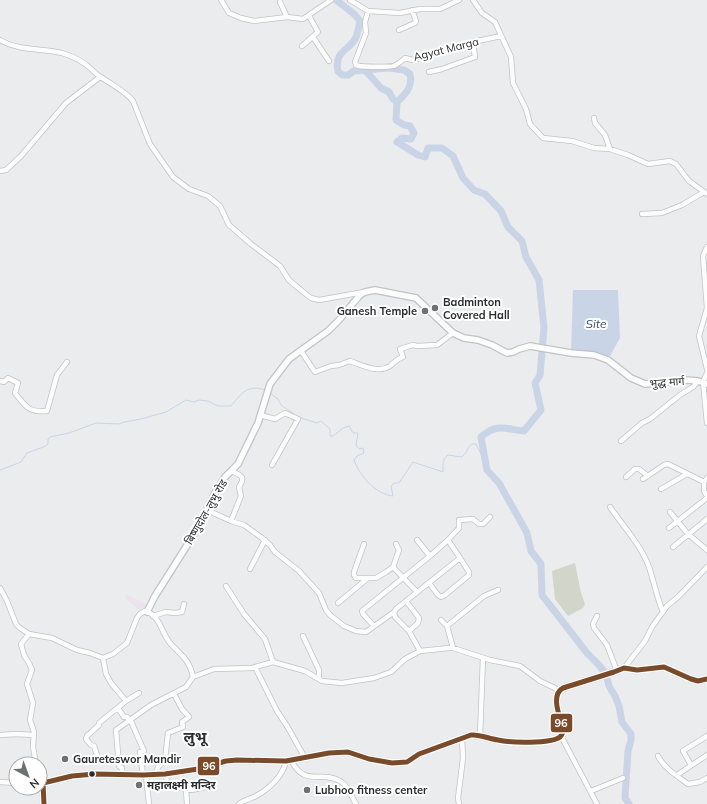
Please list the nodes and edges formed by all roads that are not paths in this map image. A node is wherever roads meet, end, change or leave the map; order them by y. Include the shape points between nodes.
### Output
1 (222, 0) edge
2 (350, 0) edge
3 (459, 0) edge
4 (473, 0) edge
5 (329, 1) edge
6 (280, 2) dead end
7 (412, 10) junction
8 (368, 11) junction
9 (310, 16) junction
10 (287, 17) junction
11 (399, 30) dead end
12 (501, 36) junction
13 (313, 37) junction
14 (0, 40) edge
15 (473, 42) junction
16 (302, 46) dead end
17 (329, 61) dead end
18 (429, 72) dead end
19 (100, 77) junction
20 (594, 118) dead end
21 (610, 149) junction
22 (0, 171) edge
23 (705, 193) edge
24 (642, 214) dead end
25 (707, 247) edge
26 (365, 292) junction
27 (453, 333) junction
28 (301, 351) junction
29 (67, 362) dead end
30 (707, 369) edge
31 (707, 373) edge
32 (0, 381) edge
33 (702, 383) edge
34 (260, 415) junction
35 (707, 423) edge
36 (621, 441) dead end
37 (272, 465) dead end
38 (232, 471) junction
39 (688, 474) junction
40 (648, 476) junction
41 (626, 477) dead end
42 (643, 479) dead end
43 (705, 480) edge
44 (661, 489) dead end
45 (707, 497) edge
46 (610, 507) dead end
47 (207, 510) junction
48 (670, 512) dead end
49 (490, 517) dead end
50 (707, 518) edge
51 (231, 521) junction
52 (678, 522) junction
53 (669, 528) dead end
54 (688, 534) junction
55 (265, 540) junction
56 (417, 540) dead end
57 (448, 540) junction
58 (364, 544) dead end
59 (396, 544) dead end
60 (673, 547) dead end
61 (707, 550) edge
62 (430, 556) junction
63 (460, 558) junction
64 (393, 567) junction
65 (707, 567) edge
66 (250, 569) dead end
67 (403, 577) junction
68 (368, 578) junction
69 (429, 583) junction
70 (226, 586) dead end
71 (0, 588) edge
72 (498, 590) dead end
73 (417, 592) junction
74 (406, 601) junction
75 (338, 603) dead end
76 (184, 604) dead end
77 (147, 612) junction
78 (394, 612) junction
79 (663, 612) junction
80 (153, 616) junction
81 (597, 616) dead end
82 (441, 620) dead end
83 (374, 626) junction
84 (447, 626) junction
85 (409, 632) junction
86 (29, 634) junction
87 (303, 636) dead end
88 (453, 648) junction
89 (420, 651) junction
90 (103, 658) junction
91 (483, 658) junction
92 (273, 662) junction
93 (255, 667) junction
94 (624, 668) junction
95 (616, 671) junction
96 (193, 677) junction
97 (319, 679) junction
98 (707, 679) edge
99 (559, 690) junction
100 (139, 693) dead end
101 (174, 694) junction
102 (126, 701) junction
103 (118, 708) junction
104 (129, 719) junction
105 (0, 735) edge
106 (34, 735) junction
107 (480, 736) junction
108 (561, 736) junction
109 (707, 736) edge
110 (462, 738) junction
111 (707, 755) edge
112 (35, 756) edge
113 (658, 756) dead end
114 (98, 758) dead end
115 (305, 758) junction
116 (286, 761) junction
117 (691, 765) junction
118 (122, 774) junction
119 (165, 774) junction
120 (145, 775) junction
121 (677, 775) junction
122 (623, 778) dead end
123 (707, 778) edge
124 (48, 781) edge
125 (205, 787) dead end
126 (186, 789) junction
127 (591, 791) junction
128 (149, 804) edge
129 (187, 804) edge
130 (239, 804) edge
131 (356, 804) edge
132 (459, 804) edge
133 (597, 804) edge

1 - 10 street via 230,13 241,18 254,21
2 - 8 street
3 - 7 street via 440,9
4 - 12 street via 482,13 495,22
5 - 9 street
6 - 10 street
7 - 8 street via 400,13
7 - 11 street via 415,23
8 - 15 street, Agyat Marga via 366,33 355,62 359,66 391,67 405,58 417,59
9 - 10 street via 303,19
9 - 13 street via 318,30
12 - 15 street, Agyat Marga
12 - 21 street via 512,57 513,83 526,109 530,124 543,138
13 - 16 street
13 - 17 street
14 - 19 street via 15,47 62,53 89,66
15 - 18 street via 475,57
19 - 22 street via 66,103 21,156 6,170
19 - 26 street via 121,89 133,101 150,144 173,177 189,188 208,196 220,206 229,225 280,266 289,280 302,292 319,300
20 - 21 street
21 - 23 street via 648,164 670,161
23 - 24 street via 662,213
25 - 30 street via 703,256 707,308 699,336
26 - 27 street via 374,290 416,298
26 - 28 street, बिष्णुदोल-लुभु रोड via 340,320
27 - 28 street via 437,344 413,345 400,349 403,357 380,369 350,361 315,372
27 - 33 street, भुद्ध मार्ग via 507,352 530,346 601,356 631,378 646,384 687,380
28 - 34 street, बिष्णुदोल-लुभु रोड via 289,359 270,384
29 - 32 street via 57,375 47,410 37,412 25,406 15,393 18,383 8,378 4,382
31 - 33 street
33 - 35 street
33 - 36 street via 680,395
34 - 37 street via 275,419 285,413 298,419
34 - 38 street, बिष्णुदोल-लुभु रोड via 238,464
38 - 47 street, बिष्णुदोल-लुभु रोड via 216,491
38 - 51 street via 241,476 243,482 239,488 241,496
39 - 40 street via 668,464
39 - 43 street
39 - 44 street
40 - 41 street via 635,469
40 - 42 street
43 - 45 street via 704,491
45 - 52 street
46 - 79 street via 632,535 648,566
47 - 51 street
47 - 77 street, बिष्णुदोल-लुभु रोड
48 - 52 street
49 - 57 street via 483,524 473,519 459,520 459,528
50 - 54 street
51 - 55 street via 244,524
52 - 53 street
52 - 54 street
54 - 60 street
54 - 61 street
55 - 66 street
55 - 83 street via 319,593 330,615 344,626 356,631 366,632
56 - 62 street
57 - 62 street
57 - 63 street
58 - 68 street via 354,575 356,578
59 - 64 street via 399,550
62 - 67 street
63 - 69 street
63 - 69 street via 469,575 445,595 438,595
64 - 67 street
64 - 68 street via 376,578
65 - 79 street
67 - 73 street
67 - 83 street via 362,611
68 - 75 street
69 - 73 street
70 - 92 street via 244,614 265,639
71 - 86 street via 8,601 16,624
72 - 84 street via 484,596
73 - 74 street
74 - 78 street
74 - 85 street via 419,618 418,623
76 - 80 street via 182,612 166,612
77 - 80 street
77 - 90 street via 140,614 127,643
78 - 83 street
78 - 85 street
79 - 94 street
80 - 96 street via 170,643 187,661
81 - 95 street via 594,628 607,645
82 - 84 street
84 - 88 street
85 - 89 street
86 - 90 street via 52,638 77,650
86 - 106 street via 21,644 32,670 27,684 33,703 30,720
87 - 97 street via 319,670
88 - 89 street
88 - 91 street
89 - 97 street via 405,659 391,672 374,678 342,683
90 - 102 street via 106,674
91 - 99 street via 520,666 540,681
91 - 107 street
92 - 93 street
92 - 97 street via 305,671
93 - 96 street via 214,669
93 - 115 street
94 - 95 main road
94 - 98 main road via 637,670 664,667 698,681
95 - 99 main road
96 - 101 street via 186,687
99 - 108 main road via 556,697 563,728
100 - 102 street
101 - 104 street
101 - 119 street via 189,718 182,722 182,727 168,733 165,760 158,767 158,771
102 - 103 street
103 - 104 street via 124,717
103 - 114 street via 87,736 86,739 94,746
104 - 118 street via 116,730
104 - 120 street via 144,751 140,752
105 - 106 street
106 - 112 street
107 - 108 main road via 522,743 553,740
107 - 110 main road
108 - 127 street
109 - 117 street via 683,751
110 - 115 main road via 419,754 406,762 384,762 348,752
110 - 132 street
111 - 117 street
113 - 121 street via 666,767
115 - 116 main road
116 - 119 main road via 226,761
116 - 130 street via 275,780 256,796
116 - 131 street via 292,762 304,776 340,781 346,786
117 - 121 street
118 - 120 main road
118 - 124 main road via 72,776
119 - 120 main road
119 - 126 street via 170,786
120 - 128 street
121 - 123 street via 689,785
122 - 127 street
125 - 126 street
126 - 129 street
127 - 133 street

